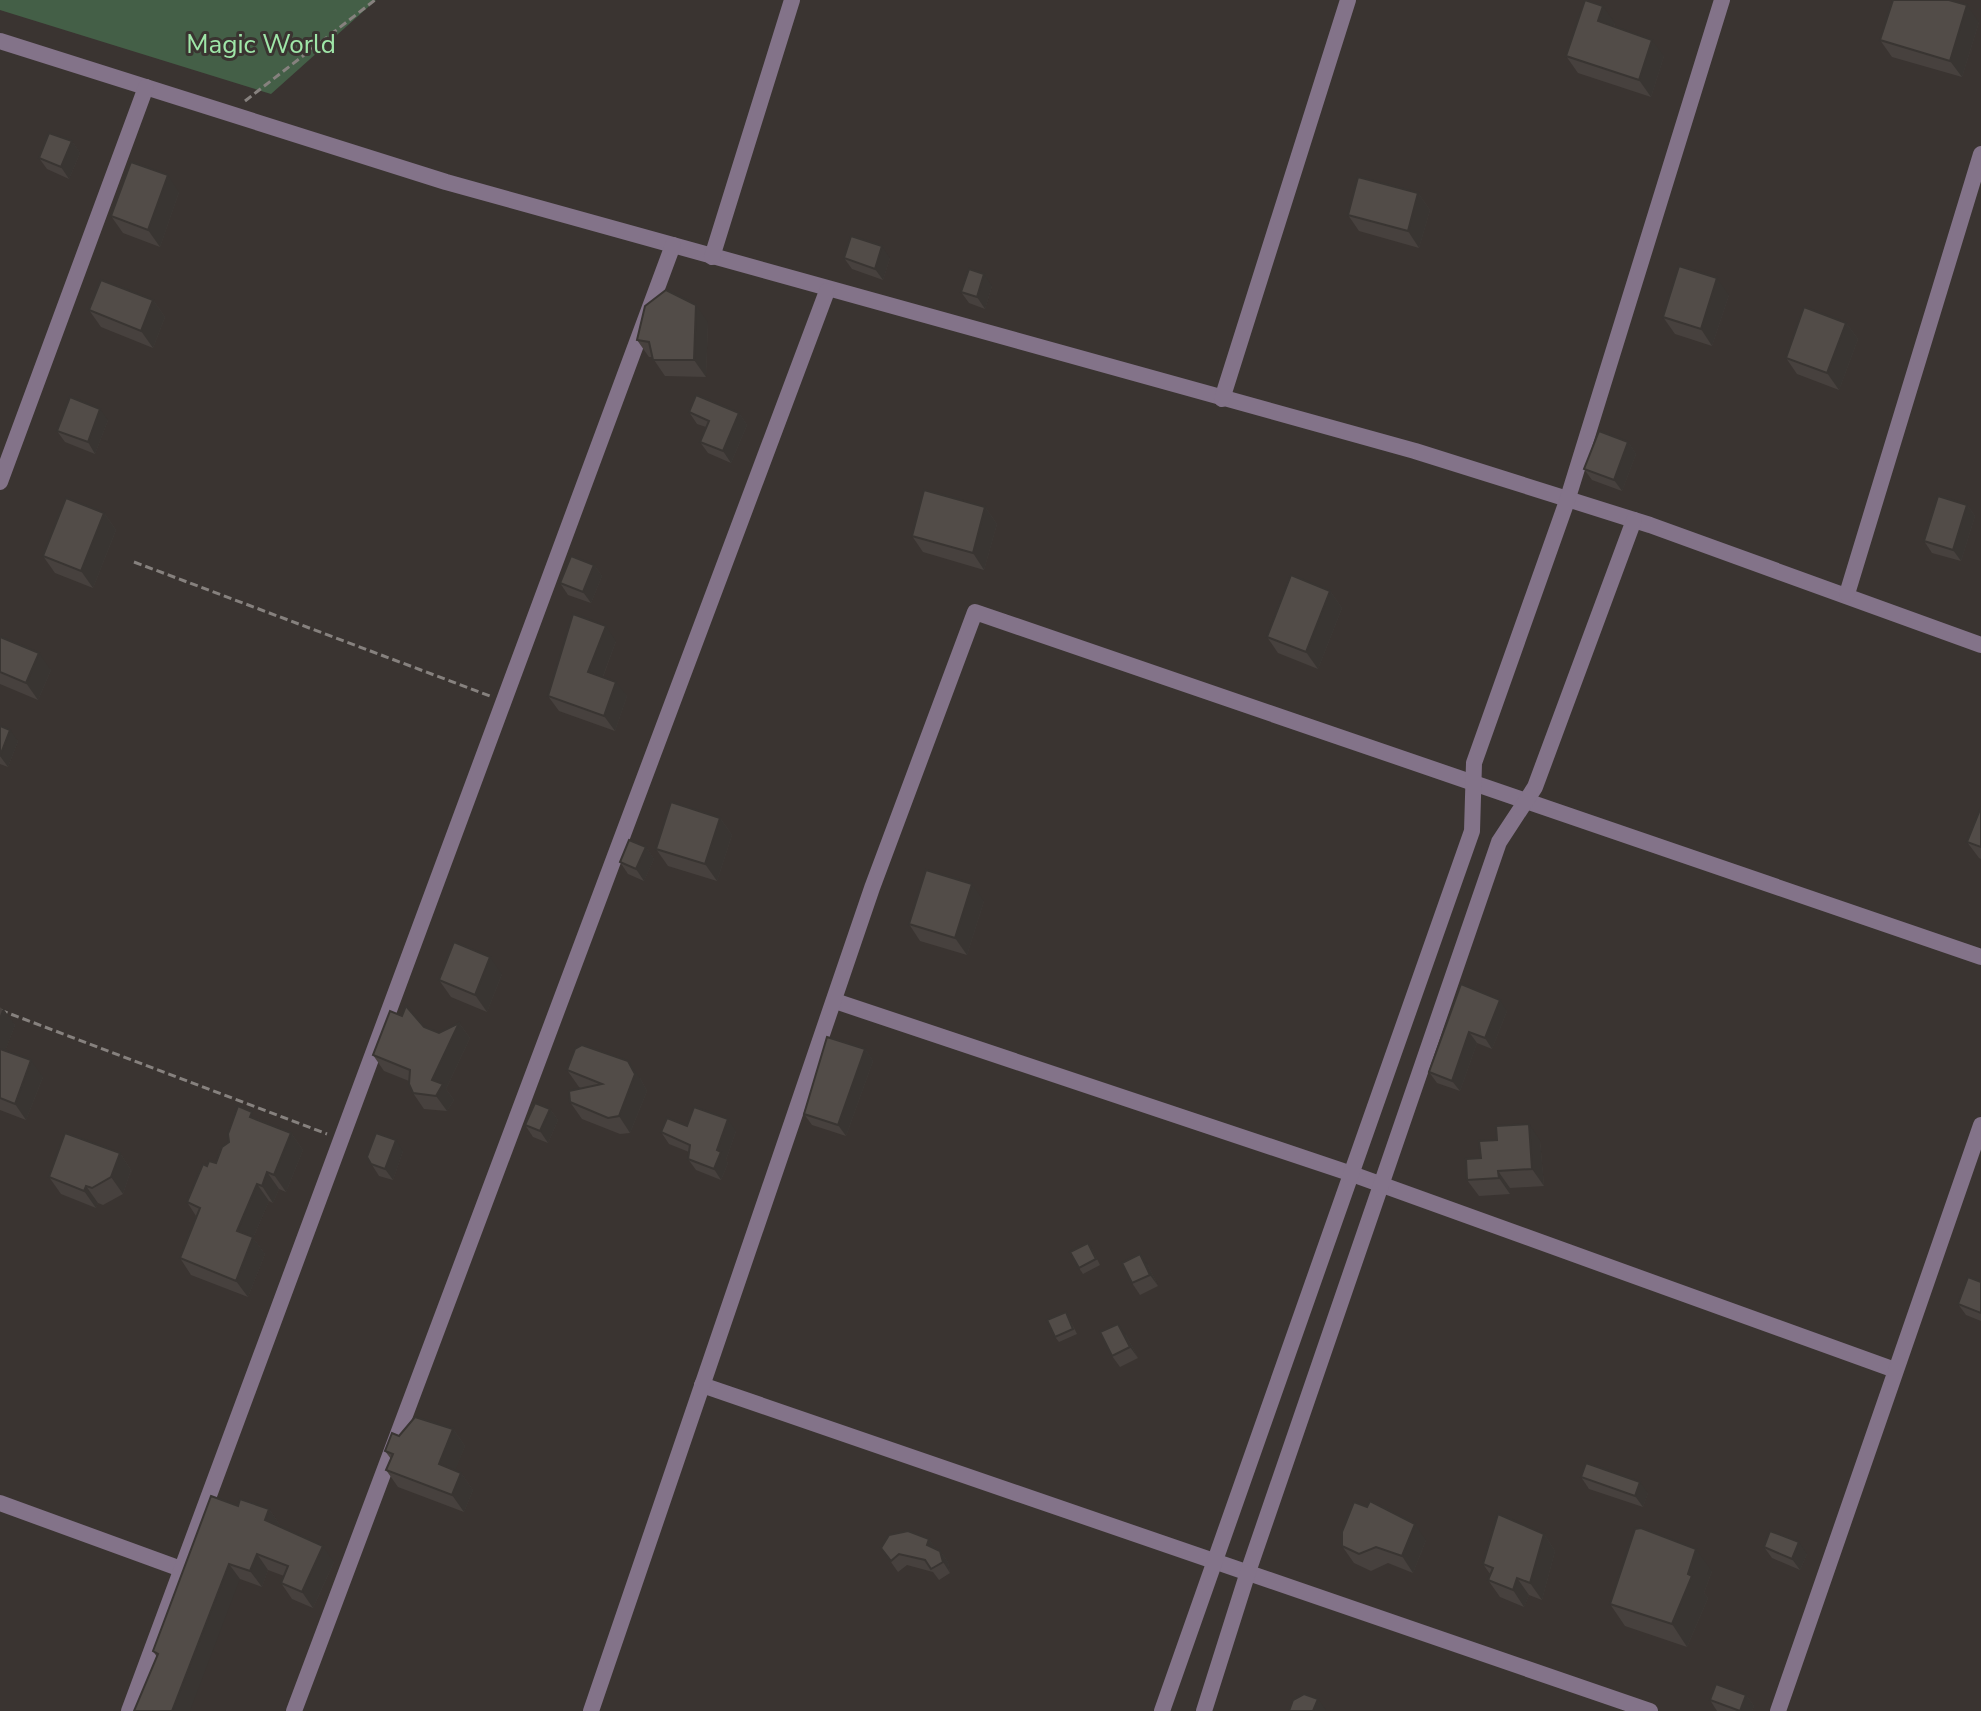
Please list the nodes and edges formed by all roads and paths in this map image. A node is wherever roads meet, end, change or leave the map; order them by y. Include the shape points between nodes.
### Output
1 (375, 0) edge
2 (792, 0) edge
3 (1348, 0) edge
4 (1722, 0) edge
5 (0, 41) edge
6 (146, 87) junction
7 (230, 113) junction
8 (1981, 154) edge
9 (673, 245) junction
10 (712, 257) junction
11 (827, 291) junction
12 (1222, 399) junction
13 (0, 482) edge
14 (1567, 501) junction
15 (1634, 520) junction
16 (134, 562) dead end
17 (1847, 594) junction
18 (1981, 645) edge
19 (504, 702) junction
20 (1472, 781) junction
21 (1528, 801) junction
22 (1981, 957) edge
23 (835, 1001) junction
24 (0, 1010) edge
25 (1981, 1125) edge
26 (342, 1139) junction
27 (1352, 1174) junction
28 (1383, 1185) junction
29 (1895, 1370) junction
30 (702, 1385) junction
31 (0, 1503) edge
32 (1216, 1560) junction
33 (181, 1569) junction
34 (1248, 1572) junction
35 (129, 1711) edge
36 (294, 1711) edge
37 (591, 1711) edge
38 (1162, 1711) edge
39 (1204, 1711) edge
40 (1650, 1711) edge
41 (1778, 1711) edge

1 - 7 path
2 - 10 street
3 - 12 street
4 - 14 street
5 - 6 street
6 - 7 street
6 - 13 street
7 - 9 street via 446,182
8 - 17 street
9 - 10 street
9 - 19 street
10 - 11 street
11 - 12 street
11 - 36 street
12 - 14 street via 1415,451
14 - 15 street
14 - 20 street
15 - 17 street
15 - 21 street
16 - 19 path
17 - 18 street
19 - 26 street
20 - 21 street
20 - 23 street via 975,612
20 - 27 street via 1472,831
21 - 22 street
21 - 28 street via 1499,842
23 - 27 street
23 - 30 street
24 - 26 path
25 - 29 street
26 - 33 street
27 - 28 street
27 - 32 street
28 - 29 street
28 - 34 street
29 - 41 street
30 - 32 street
30 - 37 street
31 - 33 street
32 - 34 street
32 - 38 street
33 - 35 street
34 - 39 street
34 - 40 street

